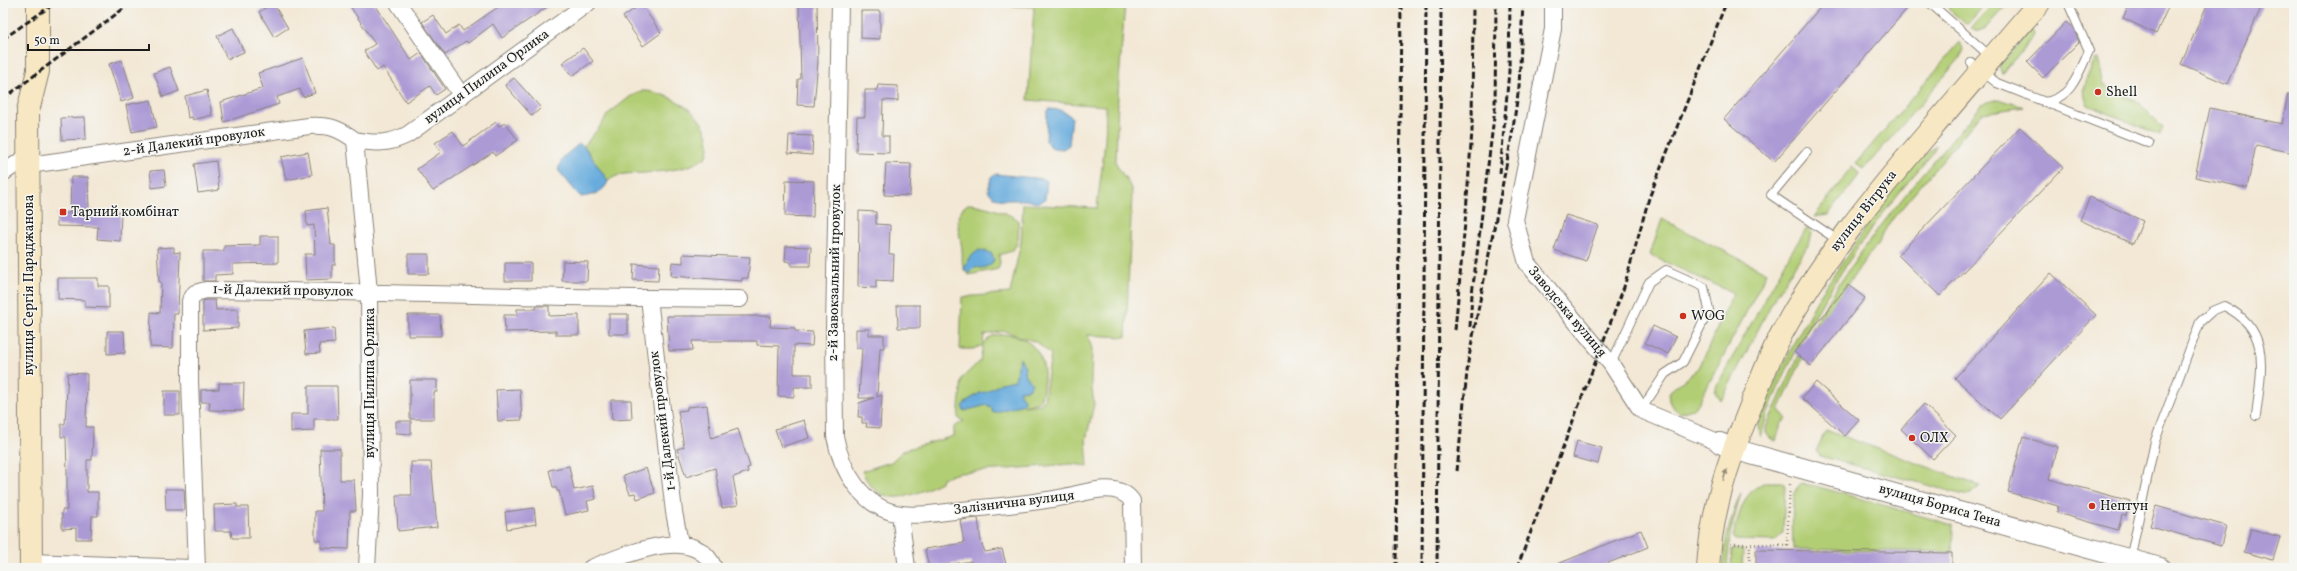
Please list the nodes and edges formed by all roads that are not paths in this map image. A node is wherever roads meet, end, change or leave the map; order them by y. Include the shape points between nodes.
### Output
1 (38, 3) edge
2 (398, 3) edge
3 (588, 3) edge
4 (840, 3) edge
5 (1553, 3) edge
6 (1930, 3) edge
7 (2023, 3) edge
8 (2039, 3) edge
9 (2068, 3) edge
10 (1981, 60) junction
11 (462, 96) junction
12 (2042, 102) junction
13 (355, 140) junction
14 (2149, 143) dead end
15 (1807, 152) dead end
16 (28, 160) junction
17 (3, 173) edge
18 (1834, 238) junction
19 (369, 292) junction
20 (649, 298) junction
21 (740, 299) dead end
22 (1611, 364) junction
23 (1641, 410) junction
24 (2256, 416) dead end
25 (1727, 446) junction
26 (900, 514) junction
27 (680, 544) junction
28 (2130, 560) junction
29 (31, 565) edge
30 (191, 568) edge
31 (197, 568) edge
32 (367, 568) edge
33 (591, 568) edge
34 (714, 568) edge
35 (907, 568) edge
36 (1133, 568) edge
37 (1696, 568) edge
38 (1708, 568) edge
39 (2160, 568) edge

1 - 16 main road, вулиця Сергія Параджанова via 38,71 28,111
2 - 11 street
3 - 11 street, вулиця Пилипа Орлика
4 - 26 street, 2-й Завокзальний провулок via 834,330 835,436 845,470 855,485 867,498 884,509
5 - 22 street, Заводська вулиця via 1553,29 1515,220 1527,263
6 - 10 lane
7 - 10 main road, вулиця Вітрука
8 - 10 main road, вулиця Вітрука
9 - 12 lane via 2089,50 2069,90 2061,98
10 - 12 lane via 1997,83
10 - 18 main road, вулиця Вітрука via 1870,182
11 - 13 street, вулиця Пилипа Орлика via 395,142 375,144
12 - 14 lane
13 - 16 street, 2-й Далекий провулок via 328,125 309,126
13 - 19 street, вулиця Пилипа Орлика
15 - 18 lane via 1771,195
16 - 17 street
16 - 29 main road, вулиця Сергія Параджанова
18 - 25 main road, вулиця Вітрука via 1765,339
19 - 20 street, 1-й Далекий провулок
19 - 31 street, 1-й Далекий провулок via 206,290 191,296 190,381
19 - 32 street, вулиця Пилипа Орлика via 370,495
20 - 21 street, 1-й Далекий провулок
20 - 27 street, 1-й Далекий провулок
22 - 23 street, Заводська вулиця
22 - 23 lane via 1649,282 1666,270 1704,287 1709,310 1683,362 1665,374
23 - 25 street
24 - 28 lane via 2262,361 2257,340 2250,325 2224,306 2212,311 2200,322 2158,433
25 - 28 street, вулиця Бориса Тена
25 - 37 main road via 1701,509
38 -> 25 main road via 1715,507
26 - 35 street
26 - 36 street, Залізнична вулиця via 914,515 988,507 1108,489 1119,490 1127,494 1132,501
27 - 33 street via 626,555
27 - 34 street via 702,553
28 - 39 street, вулиця Бориса Тена
29 - 30 street

